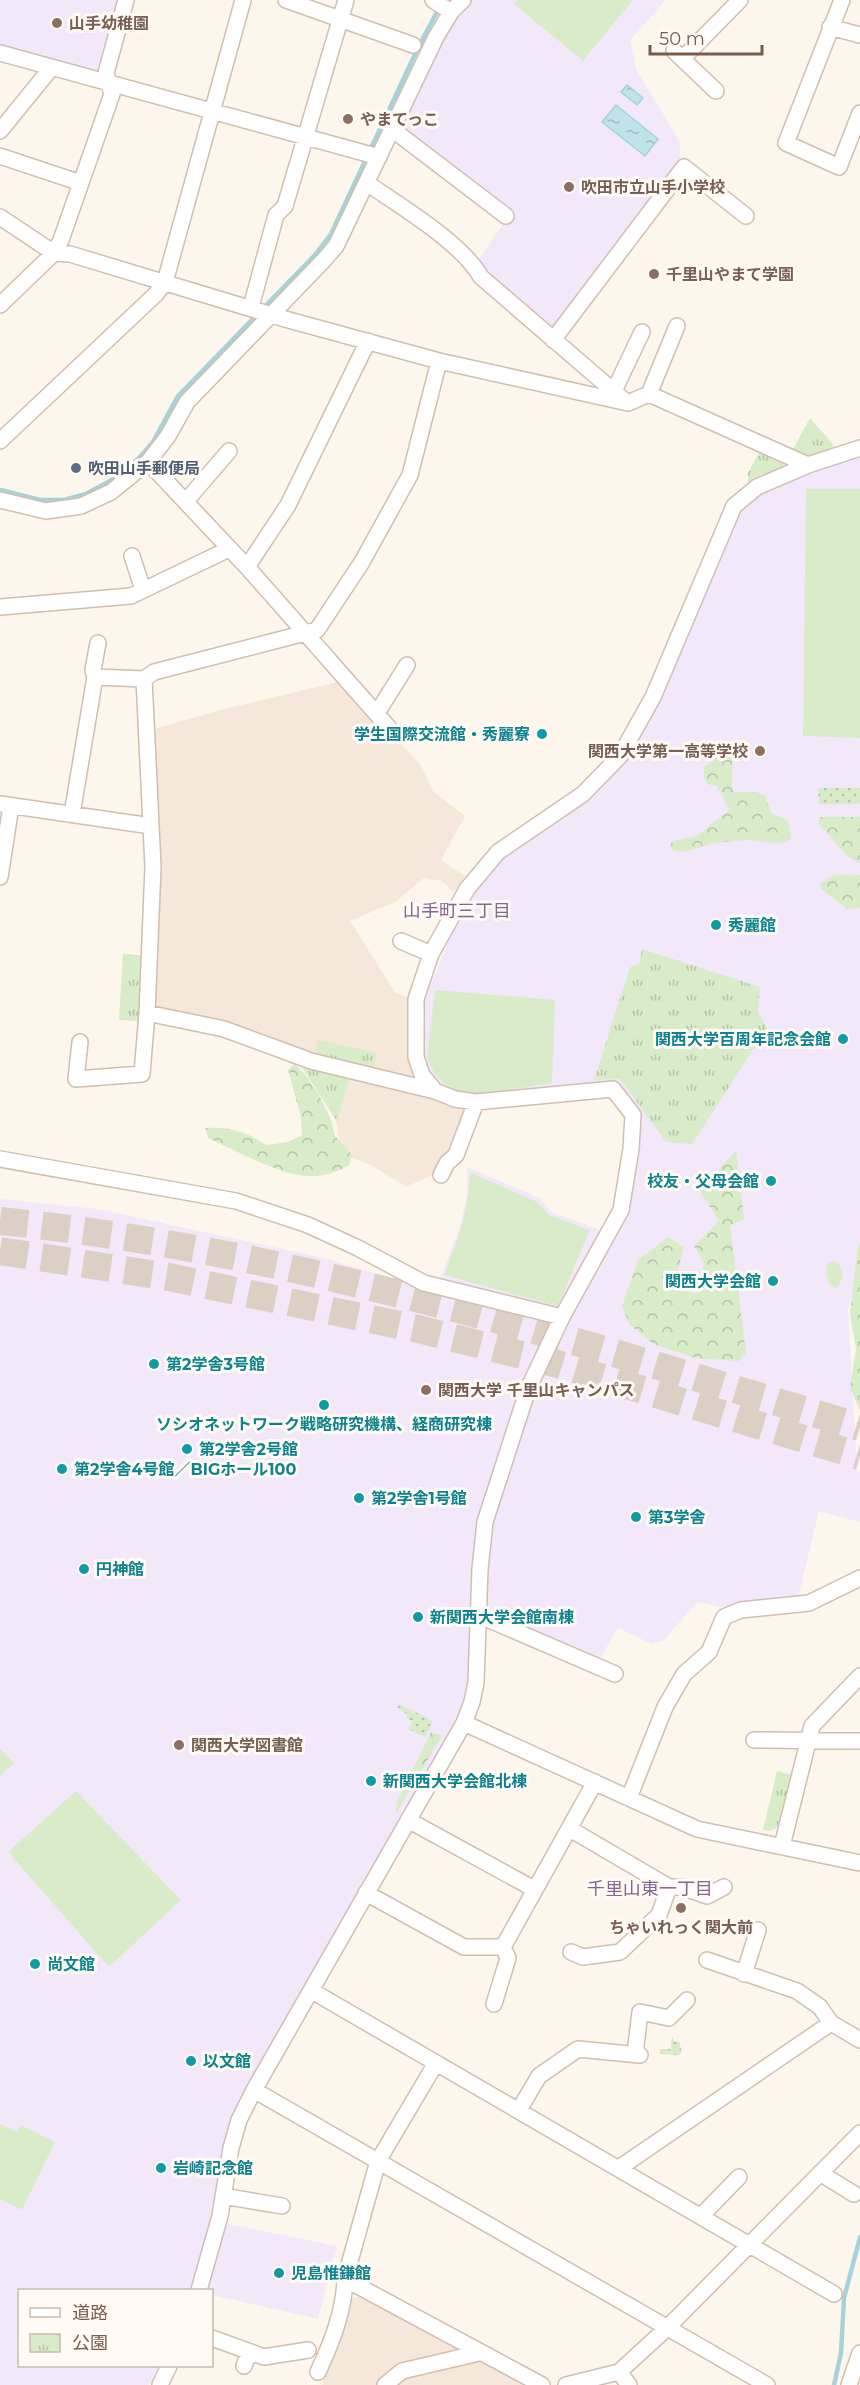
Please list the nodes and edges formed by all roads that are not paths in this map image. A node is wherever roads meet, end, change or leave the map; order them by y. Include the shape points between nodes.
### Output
1 (126, 0) edge
2 (243, 0) edge
3 (286, 0) edge
4 (346, 0) edge
5 (463, 0) edge
6 (741, 0) edge
7 (842, 0) edge
8 (441, 6) edge
9 (341, 19) junction
10 (830, 27) junction
11 (860, 35) edge
12 (413, 45) dead end
13 (0, 53) edge
14 (52, 67) junction
15 (110, 83) junction
16 (716, 91) dead end
17 (213, 111) junction
18 (860, 113) edge
19 (2, 127) edge
20 (392, 129) junction
21 (306, 136) junction
22 (372, 155) junction
23 (0, 156) edge
24 (81, 183) junction
25 (367, 183) junction
26 (506, 216) dead end
27 (746, 216) dead end
28 (0, 217) edge
29 (54, 253) junction
30 (165, 282) junction
31 (0, 304) edge
32 (261, 311) junction
33 (677, 326) dead end
34 (642, 332) dead end
35 (553, 340) junction
36 (368, 341) junction
37 (439, 360) junction
38 (614, 391) junction
39 (649, 394) junction
40 (628, 403) junction
41 (0, 441) edge
42 (860, 448) edge
43 (229, 451) dead end
44 (148, 462) junction
45 (808, 465) junction
46 (0, 500) edge
47 (186, 501) junction
48 (229, 549) junction
49 (132, 556) dead end
50 (247, 567) junction
51 (142, 590) junction
52 (0, 608) edge
53 (306, 633) junction
54 (98, 643) dead end
55 (407, 665) dead end
56 (94, 677) junction
57 (144, 679) junction
58 (377, 713) junction
59 (389, 729) dead end
60 (6, 805) edge
61 (72, 814) junction
62 (151, 826) junction
63 (0, 877) edge
64 (401, 941) dead end
65 (431, 954) junction
66 (147, 1013) junction
67 (80, 1041) dead end
68 (435, 1092) junction
69 (476, 1102) junction
70 (0, 1158) edge
71 (441, 1175) dead end
72 (562, 1317) junction
73 (860, 1578) edge
74 (478, 1615) junction
75 (615, 1674) dead end
76 (860, 1676) edge
77 (464, 1723) junction
78 (808, 1738) junction
79 (754, 1740) dead end
80 (860, 1741) edge
81 (595, 1782) junction
82 (629, 1798) junction
83 (408, 1820) junction
84 (570, 1829) junction
85 (782, 1846) junction
86 (860, 1863) edge
87 (669, 1887) junction
88 (724, 1887) dead end
89 (534, 1889) junction
90 (366, 1893) junction
91 (758, 1930) dead end
92 (503, 1947) junction
93 (571, 1952) dead end
94 (707, 1960) dead end
95 (744, 1974) junction
96 (312, 1991) junction
97 (687, 2000) dead end
98 (494, 2004) dead end
99 (831, 2023) junction
100 (860, 2040) edge
101 (436, 2063) junction
102 (254, 2090) junction
103 (519, 2110) junction
104 (860, 2133) edge
105 (378, 2161) junction
106 (619, 2168) junction
107 (820, 2173) junction
108 (739, 2177) dead end
109 (854, 2194) dead end
110 (223, 2196) junction
111 (282, 2206) dead end
112 (701, 2216) junction
113 (749, 2244) junction
114 (345, 2279) junction
115 (199, 2289) edge
116 (834, 2294) dead end
117 (667, 2328) junction
118 (213, 2339) edge
119 (308, 2350) dead end
120 (479, 2353) junction
121 (860, 2353) edge
122 (169, 2367) edge
123 (318, 2372) dead end
124 (619, 2373) junction
125 (160, 2385) edge
126 (385, 2385) edge
127 (542, 2385) edge
128 (566, 2385) edge
129 (629, 2385) edge
130 (767, 2385) edge
131 (849, 2385) edge

1 - 15 street via 106,73
2 - 17 street
3 - 9 street
4 - 9 street
5 - 8 street
6 - 16 street via 679,55
7 - 10 street
8 - 20 street via 436,37
9 - 12 street
9 - 21 street
10 - 11 street
10 - 18 street via 786,142 839,166
13 - 14 street
14 - 15 street
14 - 19 street
15 - 17 street
15 - 24 street via 112,94
17 - 21 street
17 - 30 street
20 - 22 street
20 - 26 street
21 - 22 street
21 - 32 street via 285,206 276,215
22 - 25 street
23 - 24 street
24 - 29 street
25 - 32 street via 332,251
25 - 35 street via 473,263 481,277
27 - 35 street via 684,167
28 - 29 street
29 - 30 street via 70,254
29 - 31 street
30 - 32 street
30 - 41 street
32 - 36 street
32 - 44 street via 187,402
33 - 39 street
34 - 38 street
35 - 38 street
36 - 37 street
36 - 50 street via 288,505
37 - 40 street
37 - 53 street via 410,475 362,562 317,630
38 - 40 street
39 - 40 street
39 - 45 street
42 - 45 street
43 - 47 street
44 - 46 street via 111,492 81,506 46,511
44 - 47 street
45 - 65 street via 757,488 734,506 653,697 620,756 582,794 498,852 467,889
47 - 48 street
48 - 50 street
48 - 51 street
49 - 51 street
50 - 53 street
51 - 52 street via 130,596
53 - 57 street via 154,672
53 - 58 street
54 - 56 street
55 - 58 street
56 - 57 street
56 - 61 street
57 - 62 street
58 - 59 street
60 - 61 street
60 - 63 street
61 - 62 street
62 - 66 street
64 - 65 street
65 - 68 street via 416,999 416,1057 422,1075
66 - 67 street via 142,1074 76,1079
66 - 68 street via 224,1029 311,1061
68 - 69 street
69 - 71 street via 456,1155
69 - 72 street via 613,1089 633,1115 621,1210
70 - 72 street via 236,1200 308,1225 424,1283
72 - 74 street via 528,1389 485,1522
73 - 82 street via 809,1604 741,1610 724,1617 709,1652 684,1674 665,1707
74 - 75 street
74 - 77 street via 476,1682
76 - 78 street via 812,1725
77 - 81 street
77 - 83 street
78 - 79 street
78 - 80 street
78 - 85 street
81 - 82 street
81 - 84 street
82 - 85 street via 697,1829
83 - 89 street
83 - 90 street
84 - 87 street
84 - 89 street
85 - 86 street
87 - 88 street via 707,1896
87 - 93 street via 659,1915 620,1952 604,1962
89 - 92 street
90 - 92 street via 464,1947
90 - 96 street
91 - 95 street
92 - 98 street via 508,1958
94 - 95 street
95 - 99 street via 797,1991 820,2007
96 - 101 street
96 - 102 street
97 - 103 street via 669,2018 640,2012 637,2054 578,2049 539,2076
99 - 100 street
99 - 106 street
101 - 103 street
101 - 105 street
102 - 105 street
102 - 110 street via 239,2120
103 - 106 street
104 - 107 street
105 - 114 street
105 - 117 street
106 - 112 street
107 - 109 street
107 - 113 street
108 - 112 street
110 - 111 street
110 - 115 street
112 - 113 street
113 - 116 street
113 - 117 street
114 - 120 street
114 - 123 street via 332,2341
117 - 124 street
117 - 130 street
118 - 119 street via 247,2359
120 - 126 street via 402,2371
120 - 127 street
121 - 131 street
122 - 125 street
124 - 128 street
124 - 129 street

